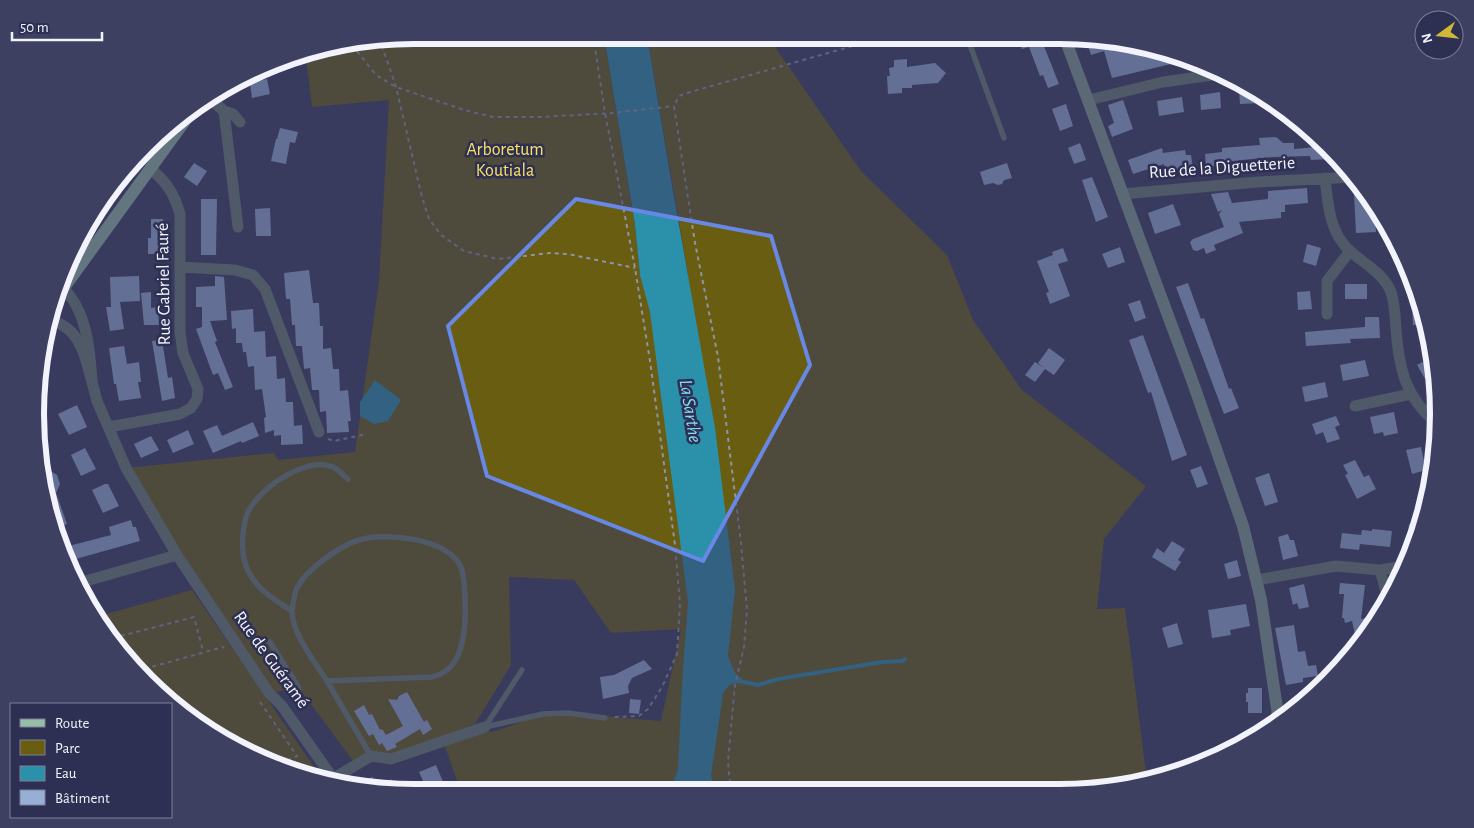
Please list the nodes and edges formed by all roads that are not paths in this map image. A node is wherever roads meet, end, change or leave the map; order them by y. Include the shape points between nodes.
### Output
1 (973, 44) edge
2 (1067, 44) edge
3 (1210, 75) edge
4 (1089, 100) junction
5 (214, 102) edge
6 (224, 111) junction
7 (240, 122) dead end
8 (181, 127) edge
9 (1004, 138) dead end
10 (151, 169) junction
11 (1344, 177) edge
12 (1326, 178) junction
13 (1122, 194) junction
14 (238, 227) dead end
15 (1350, 251) junction
16 (180, 267) junction
17 (71, 276) edge
18 (65, 291) edge
19 (1327, 314) dead end
20 (55, 321) edge
21 (92, 382) junction
22 (1411, 394) junction
23 (1355, 406) dead end
24 (1430, 417) edge
25 (109, 427) junction
26 (319, 432) road end
27 (348, 479) dead end
28 (177, 555) junction
29 (1396, 569) edge
30 (1380, 570) junction
31 (1257, 580) junction
32 (84, 582) edge
33 (1386, 590) edge
34 (292, 611) junction
35 (270, 642) dead end
36 (522, 670) dead end
37 (327, 681) junction
38 (299, 688) dead end
39 (1278, 713) edge
40 (605, 718) road end
41 (484, 727) junction
42 (371, 756) junction
43 (332, 775) edge
44 (342, 777) edge

1 - 9 lane via 970,45
2 - 4 street
3 - 4 street via 1163,82
4 - 13 street
5 - 6 street
6 - 7 street via 233,114
6 - 14 street
8 - 10 main road
10 - 16 street, Rue Gabriel Fauré via 165,181 176,199 180,214
10 - 17 main road
11 - 12 street, Rue de la Diguetterie
12 - 13 street, Rue de la Diguetterie
12 - 15 street via 1331,221
13 - 31 street via 1228,480
15 - 19 street via 1327,281
15 - 22 street via 1381,276 1390,290 1398,355
16 - 25 street, Rue Gabriel Fauré via 180,332 183,353 198,390 198,399 180,414
16 - 26 street via 234,270 253,275 265,289
18 - 21 street, Rue de Guéramé via 87,332
20 - 21 street, Rue de Guéramé via 75,337
21 - 25 street, Rue de Guéramé
22 - 23 street
22 - 24 street
25 - 28 street, Rue de Guéramé via 126,468
27 - 34 lane via 334,467 316,464 290,473 260,495 247,516 242,543 246,567 257,586
28 - 32 street
28 - 43 street, Rue de Guéramé via 269,693
29 - 30 street
30 - 31 street via 1336,566
30 - 33 street
31 - 39 street
34 - 37 lane via 297,633
34 - 37 lane via 297,589 308,574 332,553 359,540 388,537 421,540 444,549 460,565 464,584 464,632 457,661 442,675
35 - 38 lane
36 - 41 lane
37 - 42 lane
40 - 41 lane via 568,713 543,714
41 - 42 street via 391,759
42 - 44 street

